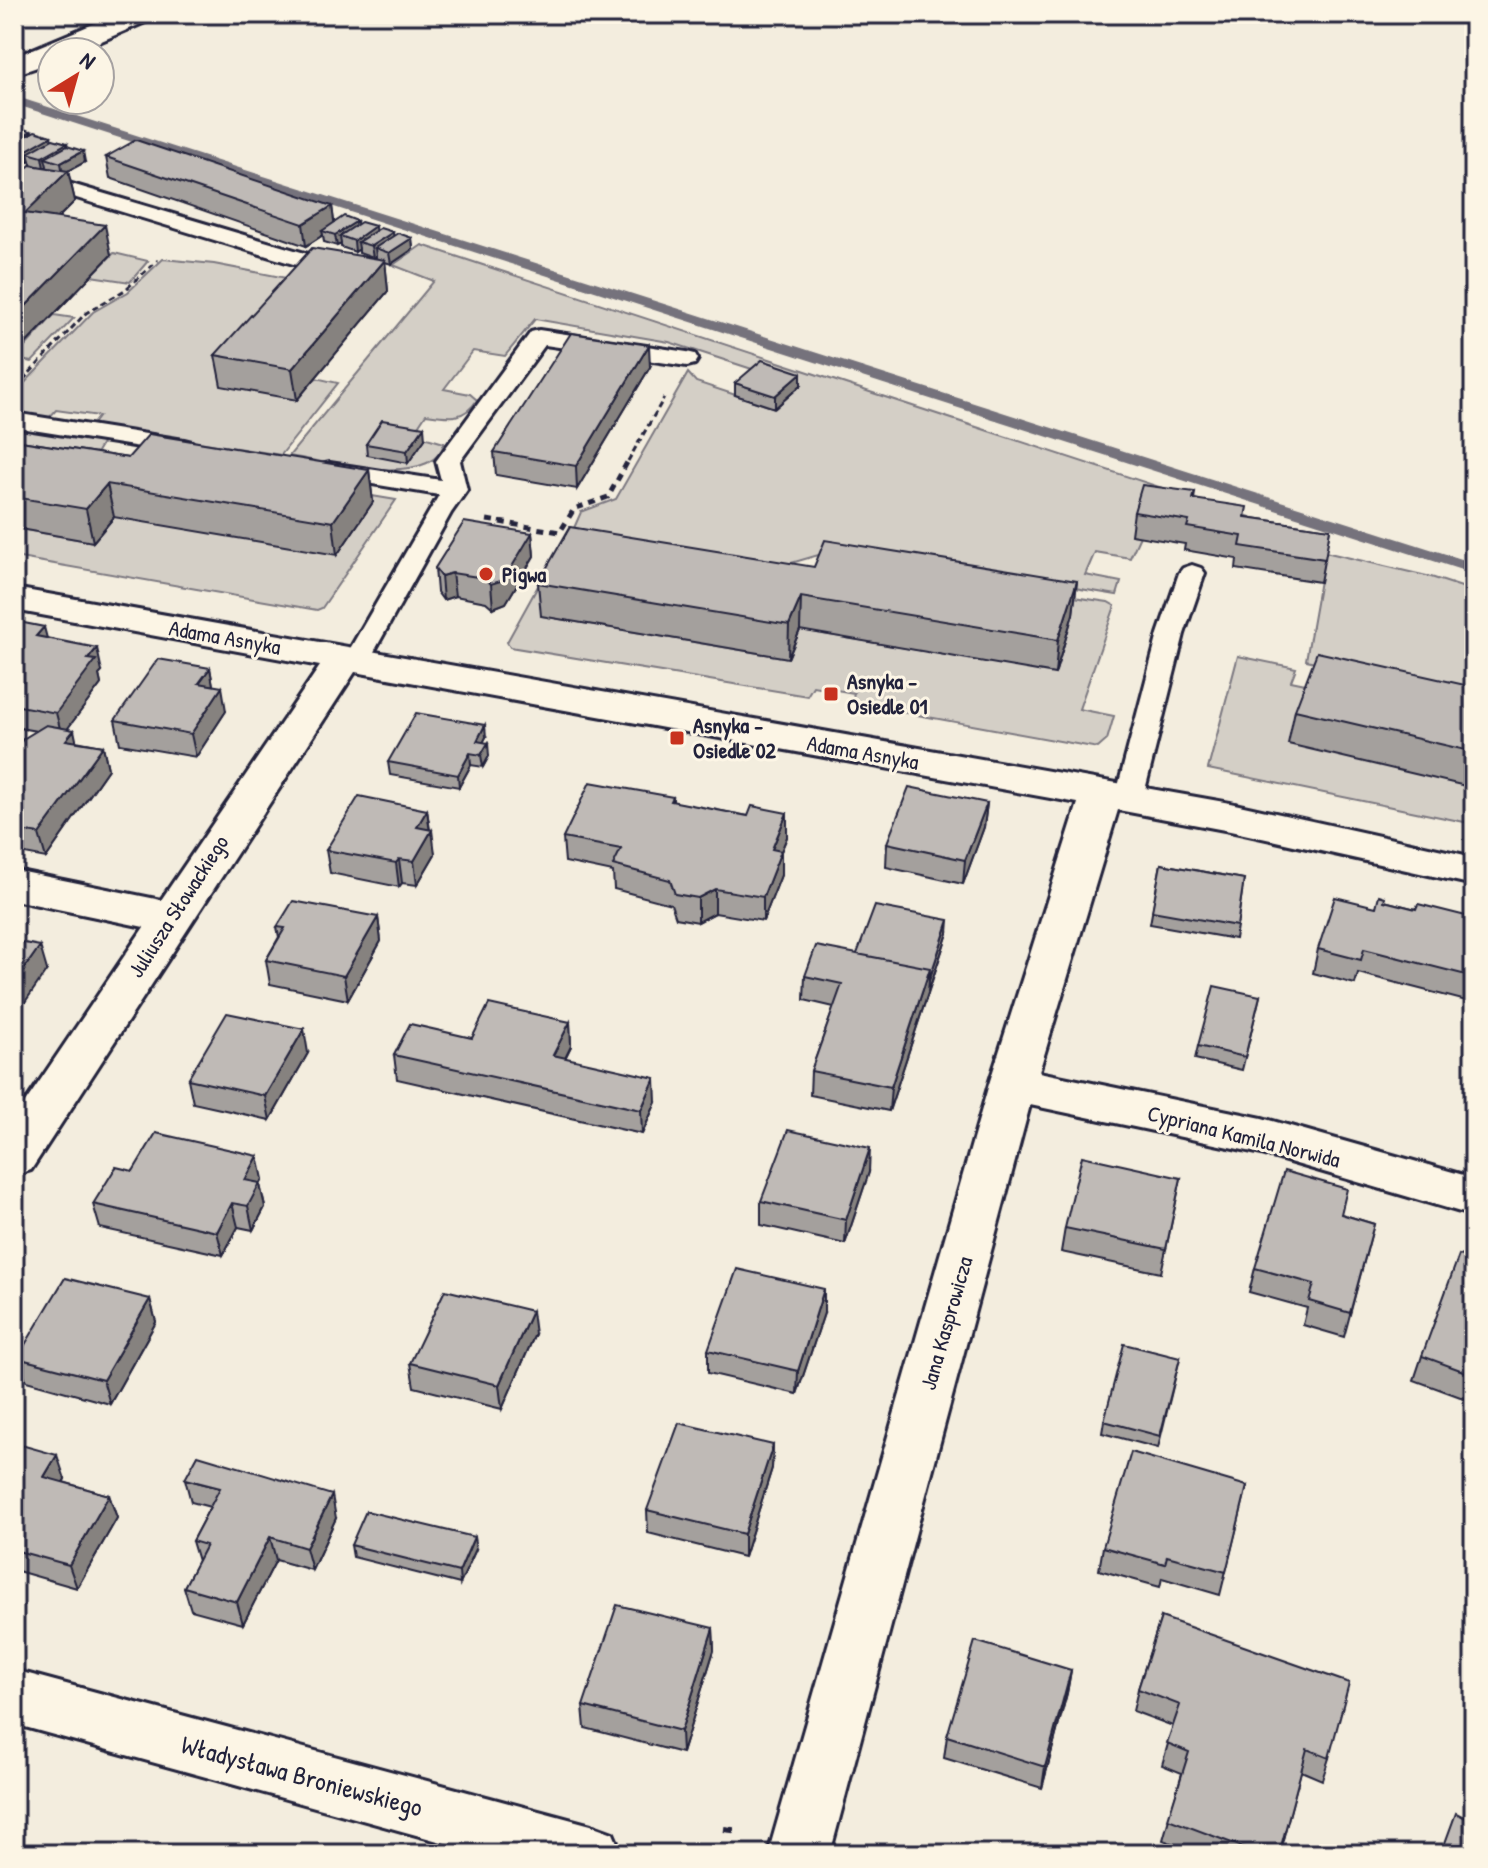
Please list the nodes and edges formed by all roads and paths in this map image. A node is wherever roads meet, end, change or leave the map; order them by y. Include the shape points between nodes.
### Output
1 (140, 14) edge
2 (89, 36) edge
3 (36, 58) edge
4 (14, 67) edge
5 (14, 173) edge
6 (171, 220) junction
7 (334, 269) edge
8 (687, 359) joint
9 (14, 389) edge
10 (14, 420) edge
11 (210, 451) edge
12 (302, 466) edge
13 (455, 490) junction
14 (439, 512) junction
15 (1192, 573) dead end
16 (14, 599) edge
17 (351, 658) junction
18 (1115, 796) junction
19 (1474, 871) edge
20 (14, 885) edge
21 (170, 917) junction
22 (1012, 1084) junction
23 (14, 1157) edge
24 (1474, 1197) edge
25 (14, 1697) edge
26 (591, 1854) edge
27 (799, 1854) edge

1 - 2 street
3 - 4 street
5 - 6 lane
6 - 7 lane
6 - 9 path via 163,256 125,290 86,313
8 - 13 lane via 539,337 448,461
8 - 14 path via 608,497 574,509 560,532
10 - 11 lane
12 - 13 lane
13 - 14 lane
14 - 17 lane
15 - 18 lane
16 - 17 street, Adama Asnyka
17 - 18 street, Adama Asnyka
17 - 21 street, Juliusza Słowackiego
18 - 19 street, Adama Asnyka via 1346,840
18 - 22 street, Jana Kasprowicza
20 - 21 street
21 - 23 street, Juliusza Słowackiego
22 - 24 street, Cypriana Kamila Norwida via 1262,1136
22 - 27 street, Jana Kasprowicza
25 - 26 street, Władysława Broniewskiego

